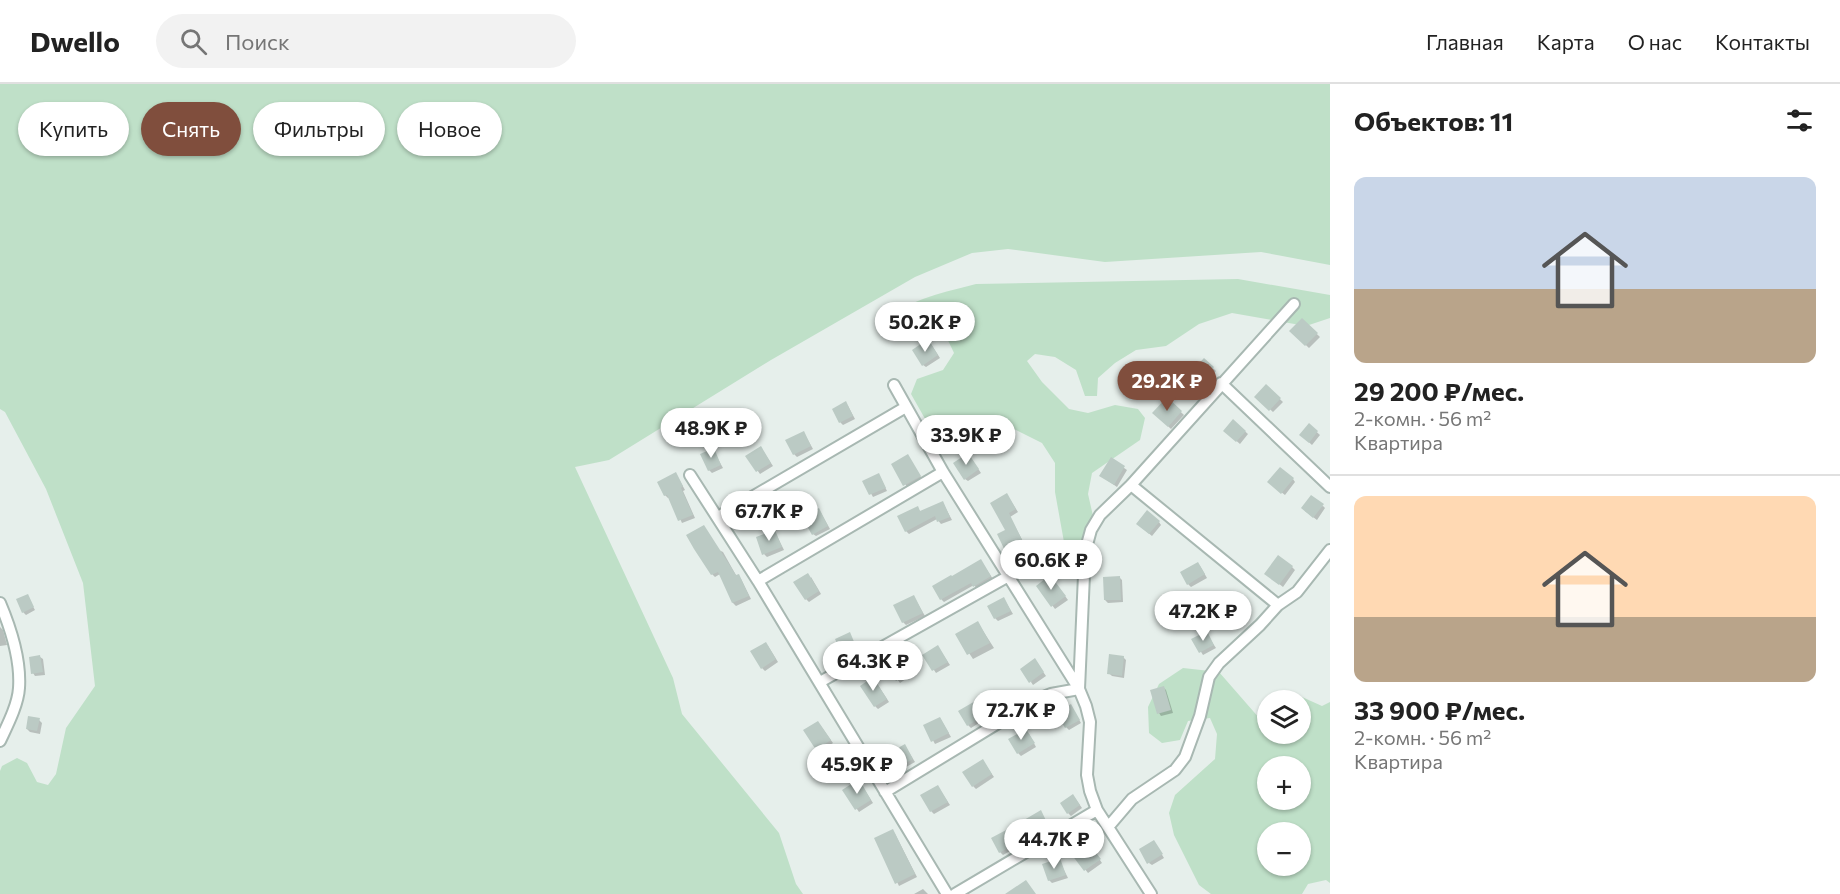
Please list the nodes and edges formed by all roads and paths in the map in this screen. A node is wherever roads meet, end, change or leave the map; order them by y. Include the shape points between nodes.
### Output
1 (1294, 304) dead end
2 (1221, 383) junction
3 (894, 385) dead end
4 (906, 407) junction
5 (943, 472) junction
6 (690, 475) dead end
7 (1131, 484) junction
8 (1330, 487) edge
9 (718, 517) junction
10 (1330, 550) edge
11 (1007, 577) junction
12 (759, 581) junction
13 (0, 603) edge
14 (1278, 605) junction
15 (820, 682) junction
16 (1079, 689) junction
17 (0, 741) edge
18 (885, 792) junction
19 (1097, 810) junction
20 (1108, 826) junction
21 (947, 894) edge
22 (955, 894) edge
23 (1151, 894) edge

1 - 2 street
2 - 7 street
2 - 8 street
3 - 4 street
4 - 5 street
4 - 9 street
5 - 11 street
5 - 12 street
6 - 9 street
7 - 14 street
7 - 16 street via 1100,515 1085,552
9 - 12 street
10 - 14 street via 1297,592
11 - 15 street
11 - 16 street
12 - 15 street
13 - 17 street via 10,626 19,690
14 - 20 street via 1209,677 1200,716 1180,764 1132,799
15 - 18 street
16 - 18 street via 1036,700
16 - 19 street via 1090,722 1088,775
18 - 21 street
19 - 20 street
19 - 22 street
20 - 23 street

